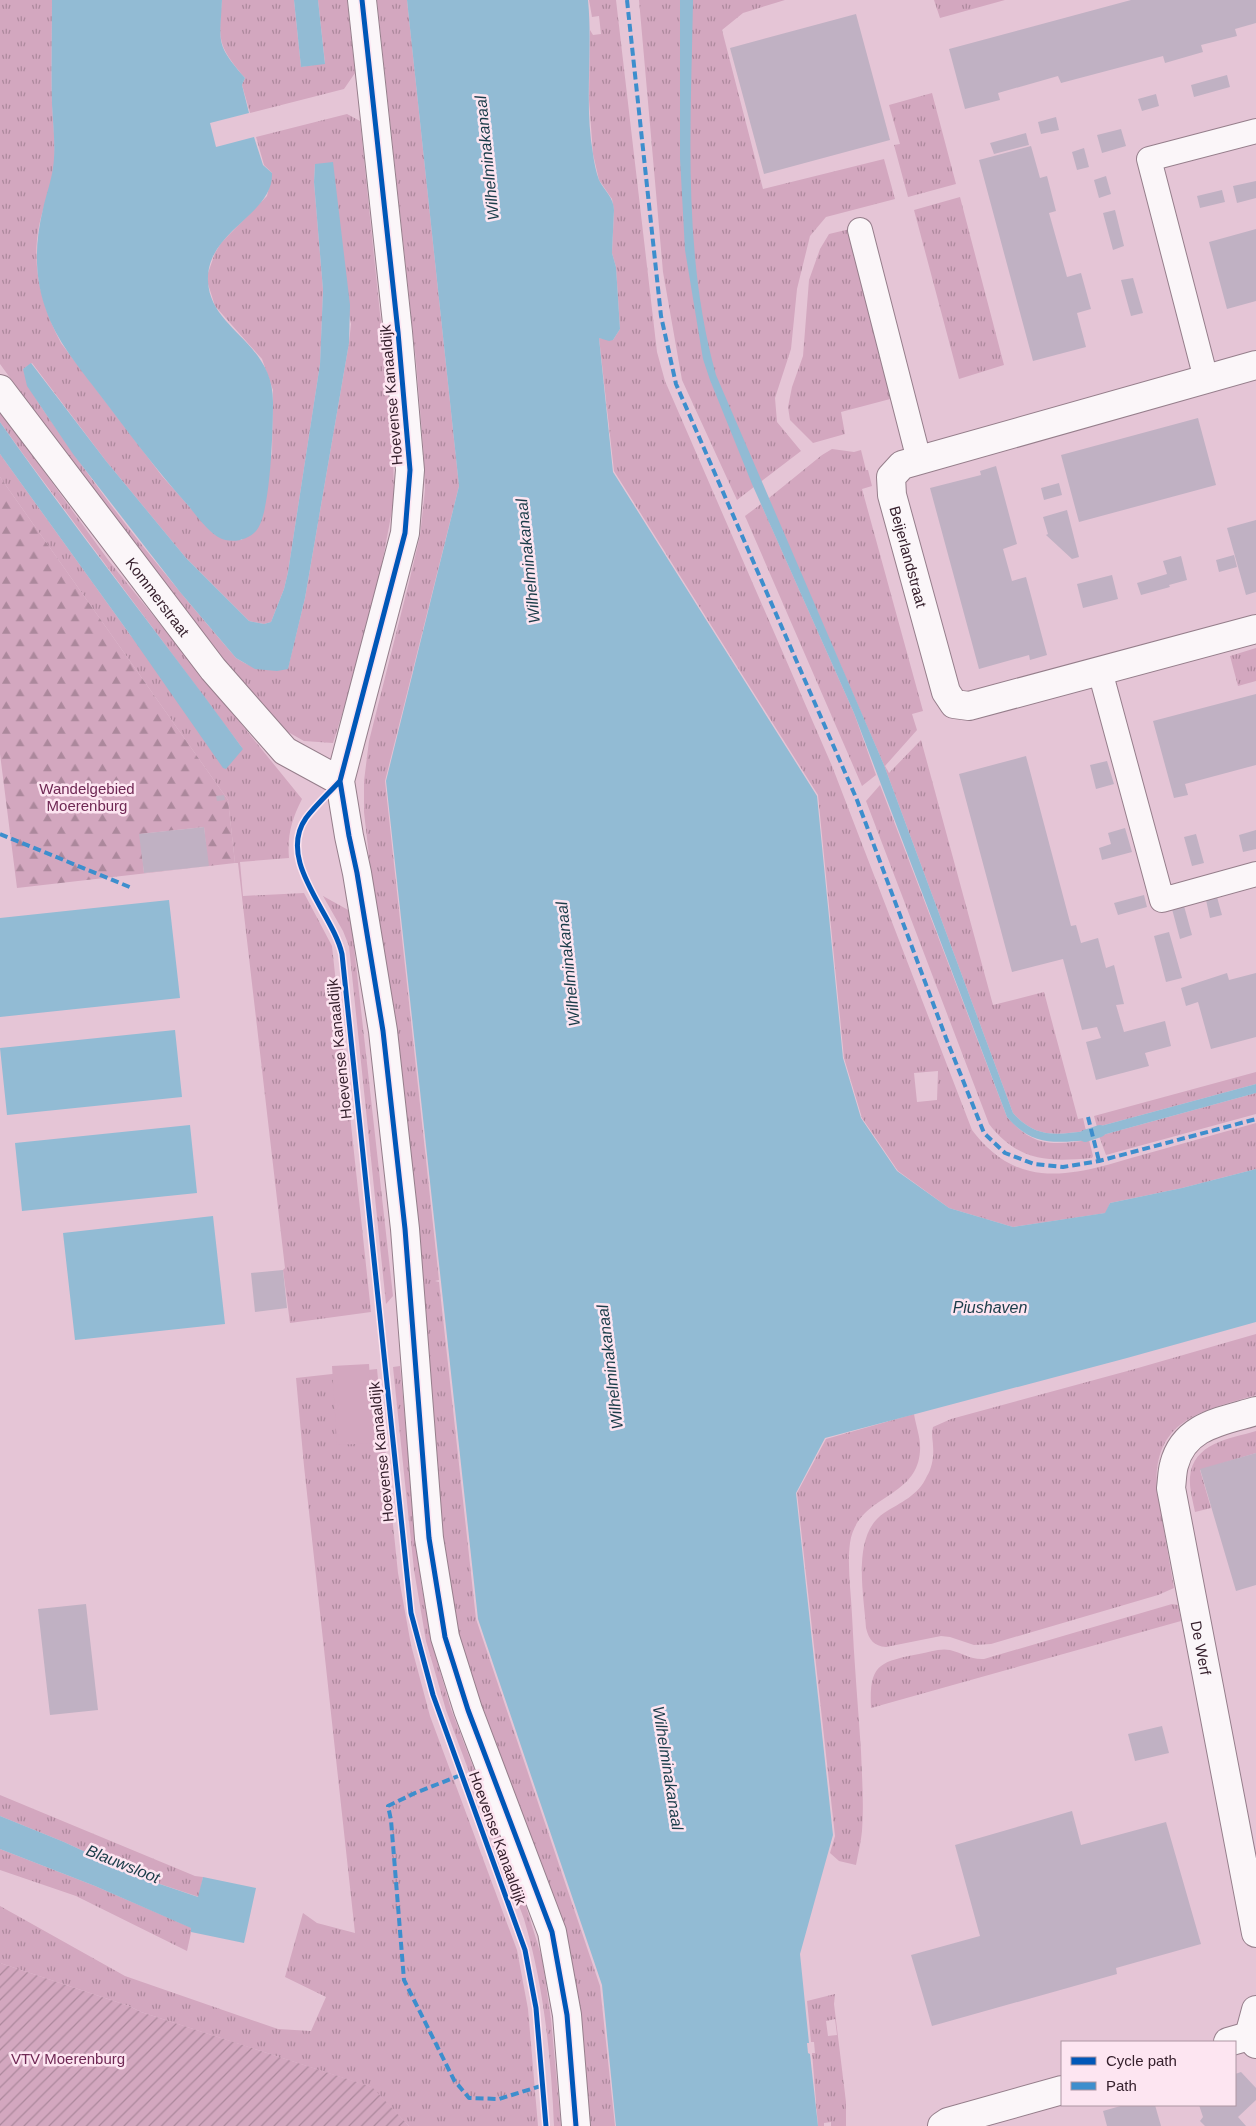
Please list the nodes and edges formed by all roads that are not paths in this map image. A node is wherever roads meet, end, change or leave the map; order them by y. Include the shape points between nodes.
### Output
1 (362, 0) edge
2 (1256, 131) edge
3 (860, 230) dead end
4 (1256, 365) edge
5 (1206, 379) junction
6 (0, 389) edge
7 (919, 460) junction
8 (1256, 629) edge
9 (1100, 671) junction
10 (340, 781) junction
11 (1256, 874) edge
12 (1256, 1411) edge
13 (1256, 1932) edge
14 (1256, 2010) edge
15 (1244, 2041) edge
16 (1061, 2090) edge
17 (576, 2126) edge
18 (942, 2126) edge

1 - 10 street, Hoevense Kanaaldijk via 410,470 405,533
2 - 5 lane via 1149,158
3 - 7 lane
4 - 5 street, Beijerlandstraat
5 - 7 street, Beijerlandstraat
6 - 10 street, Kommerstraat via 220,676 285,751
7 - 9 street, Beijerlandstraat via 902,465 891,477 892,495 946,692 954,704 969,706
8 - 9 street, Beijerlandstraat
9 - 11 lane via 1162,900
10 - 17 street, Hoevense Kanaaldijk via 383,1031 405,1229 429,1538 445,1637 468,1710 552,1932 567,2015
12 - 13 street, De Werf via 1204,1426 1192,1435 1174,1465 1171,1488
14 - 15 street
16 - 18 street

